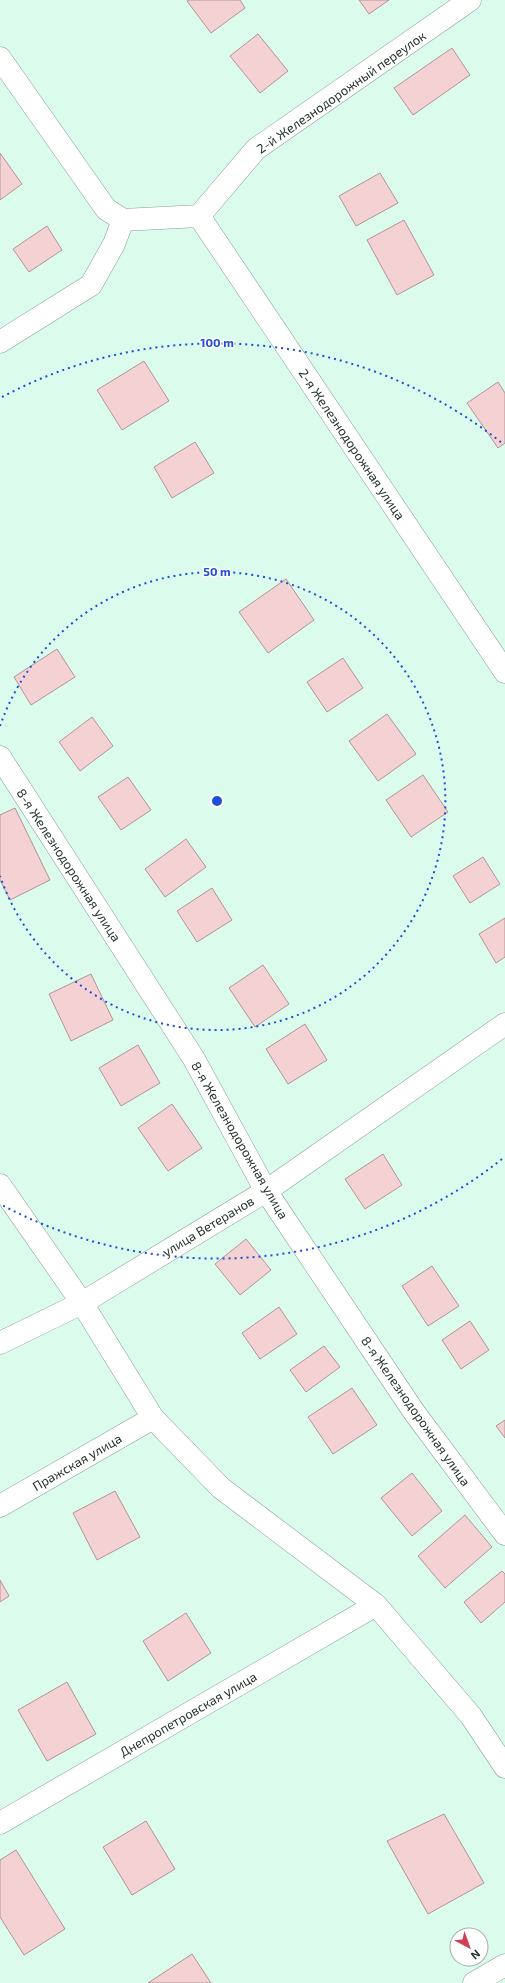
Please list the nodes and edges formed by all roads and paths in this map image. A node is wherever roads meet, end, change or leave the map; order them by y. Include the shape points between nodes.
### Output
1 (470, 0) edge
2 (0, 58) edge
3 (199, 216) junction
4 (123, 220) junction
5 (0, 342) edge
6 (505, 672) edge
7 (0, 758) edge
8 (505, 1024) edge
9 (0, 1185) edge
10 (266, 1191) junction
11 (82, 1303) junction
12 (0, 1343) edge
13 (153, 1418) junction
14 (0, 1506) edge
15 (505, 1534) edge
16 (376, 1605) junction
17 (505, 1767) edge
18 (0, 1823) edge
19 (505, 1965) edge
20 (474, 1983) edge

1 - 3 street, 2-й Железнодорожный переулок via 256,149
2 - 4 street via 106,209
3 - 4 street
3 - 6 street, 2-я Железнодорожная улица
4 - 5 street via 114,244 91,285
7 - 10 street, 8-я Железнодорожная улица via 194,1059
8 - 10 street, улица Ветеранов
9 - 11 street
10 - 11 street, улица Ветеранов
10 - 15 street, 8-я Железнодорожная улица via 414,1412
11 - 12 street, улица Ветеранов
11 - 13 street
13 - 14 street, Пражская улица
13 - 16 street via 221,1488
16 - 17 street via 471,1716
16 - 18 street, Днепропетровская улица
19 - 20 street

